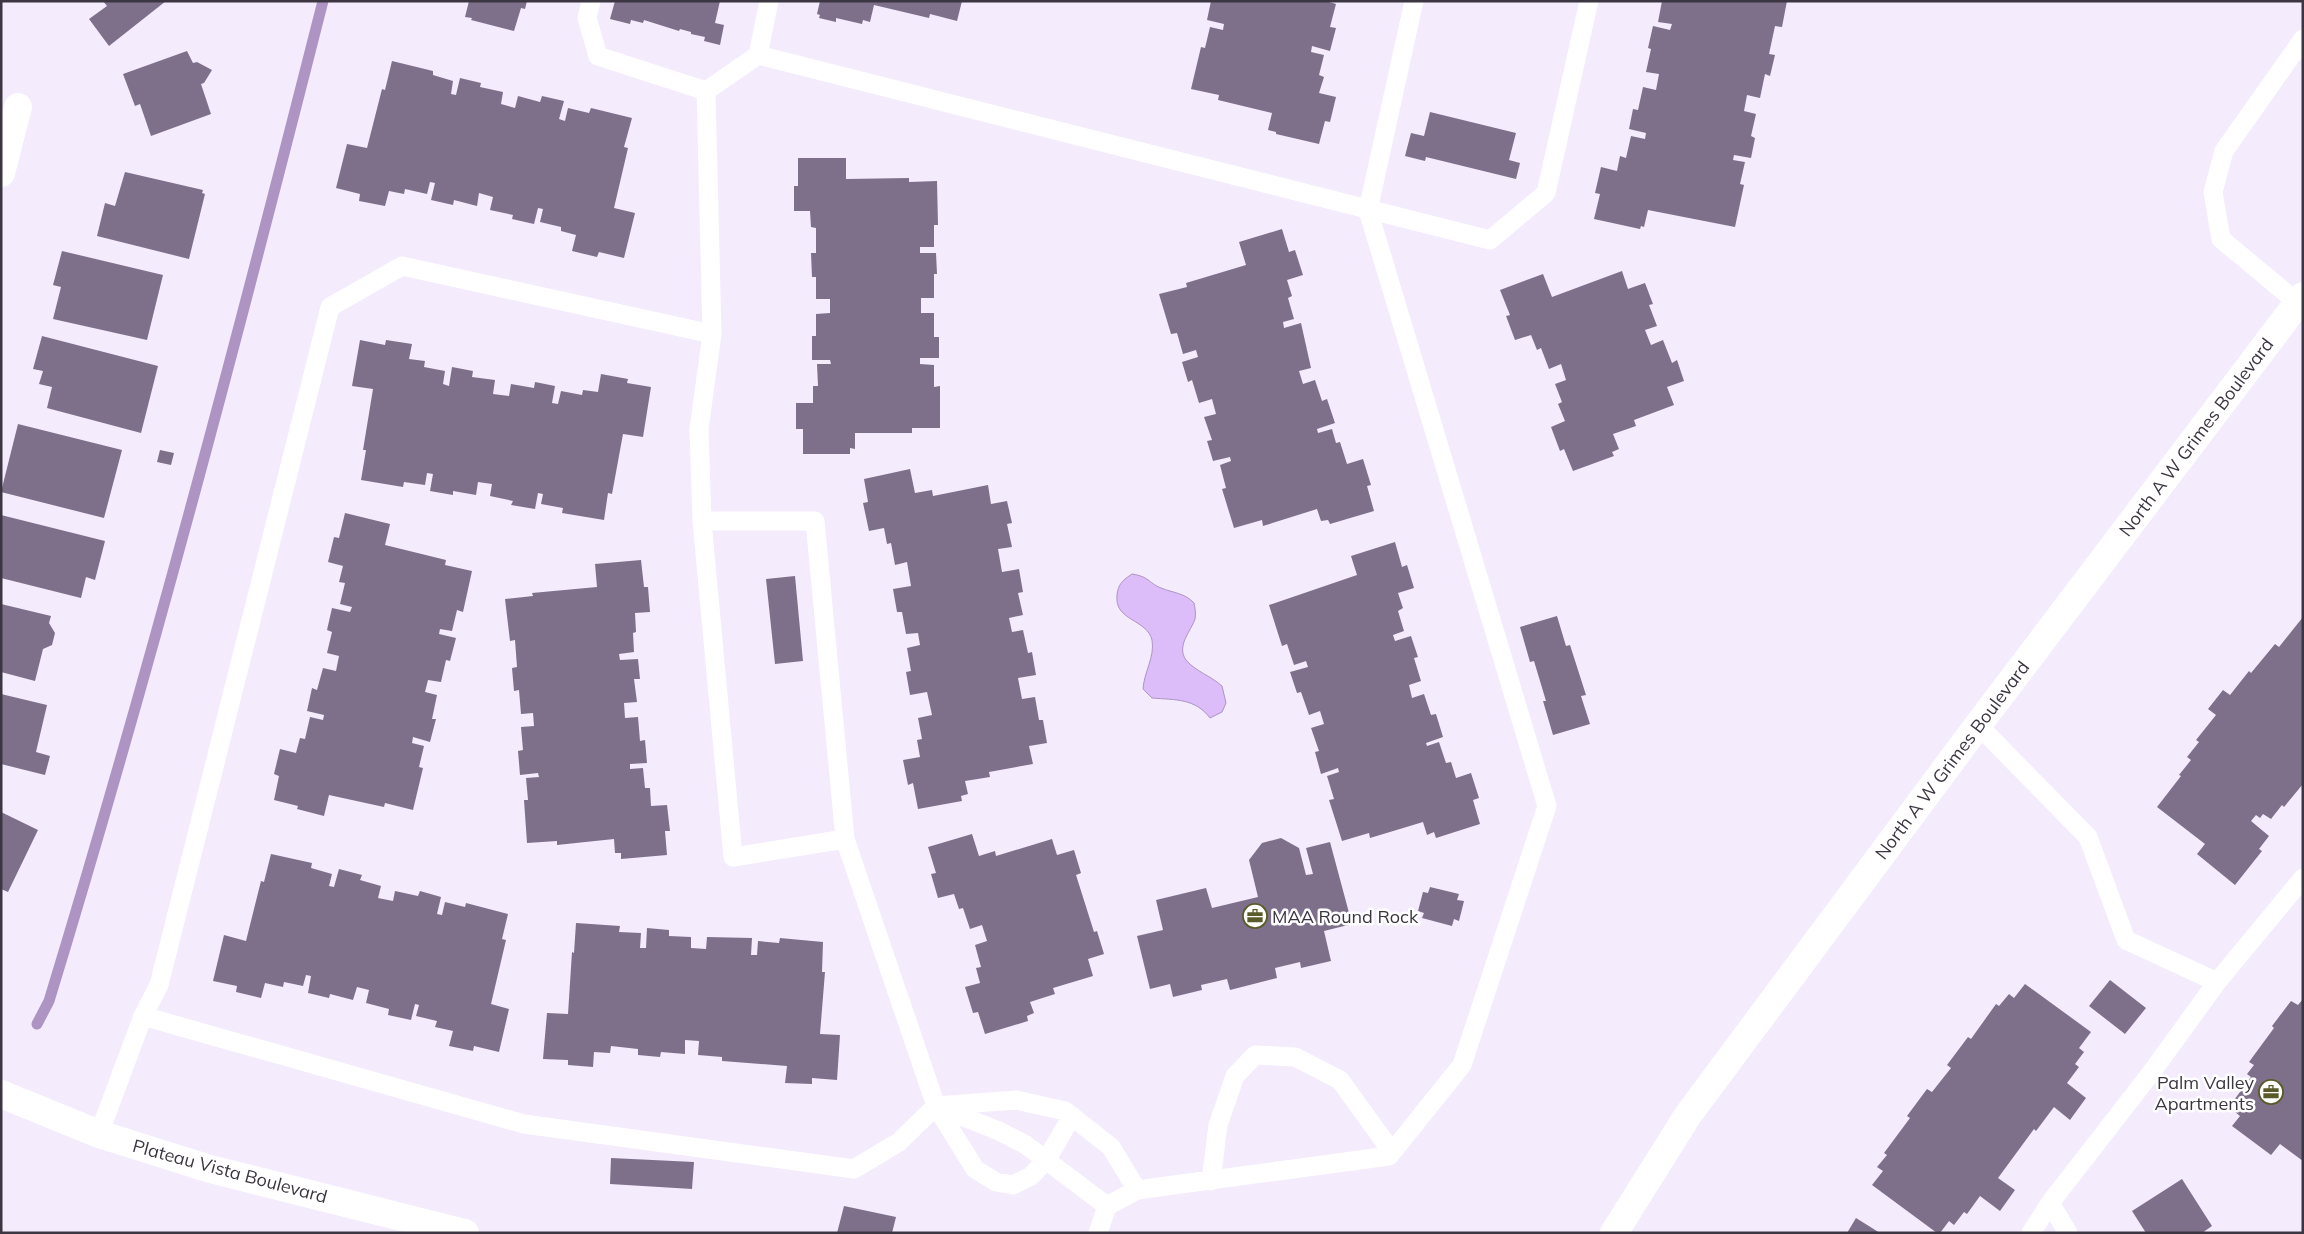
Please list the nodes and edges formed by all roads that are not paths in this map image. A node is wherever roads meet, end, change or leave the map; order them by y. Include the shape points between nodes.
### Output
1 (591, 1) edge
2 (769, 1) edge
3 (1414, 1) edge
4 (1590, 1) edge
5 (2303, 39) edge
6 (758, 55) junction
7 (706, 91) junction
8 (18, 107) dead end
9 (1, 173) edge
10 (1368, 210) junction
11 (2300, 299) edge
12 (712, 334) junction
13 (702, 521) junction
14 (1978, 725) junction
15 (845, 839) junction
16 (2303, 878) edge
17 (2218, 982) junction
18 (143, 1016) junction
19 (1, 1094) edge
20 (936, 1106) junction
21 (1072, 1116) junction
22 (99, 1134) junction
23 (1392, 1152) junction
24 (1047, 1159) junction
25 (1211, 1181) junction
26 (1137, 1190) junction
27 (2050, 1203) junction
28 (1108, 1206) junction
29 (465, 1233) edge
30 (1098, 1233) edge
31 (1614, 1233) edge
32 (2031, 1233) edge
33 (2068, 1233) edge

1 - 7 lane via 588,18 598,56
2 - 6 lane
3 - 10 lane
4 - 10 lane via 1546,193 1490,240
5 - 11 lane via 2224,151 2213,192 2221,239
6 - 7 lane
6 - 10 lane
7 - 12 lane
8 - 9 main road
10 - 23 lane via 1548,806 1462,1065
11 - 14 main road, North A W Grimes Boulevard
12 - 13 lane via 699,429
12 - 18 lane via 402,266 330,307 159,985
13 - 15 lane via 815,521
13 - 15 lane via 734,858
14 - 17 lane via 2088,837 2126,940
14 - 31 main road, North A W Grimes Boulevard via 1688,1115
15 - 20 lane
16 - 17 lane
17 - 27 lane
18 - 20 lane via 524,1124 854,1169 899,1142
18 - 22 lane
19 - 22 main road, Plateau Vista Boulevard
20 - 21 lane via 1016,1100 1065,1111
20 - 24 lane via 999,1131
20 - 24 lane via 975,1169 996,1182 1013,1185 1031,1176
21 - 24 lane
21 - 26 lane via 1111,1147
22 - 29 main road, Plateau Vista Boulevard via 210,1169
23 - 25 lane via 1389,1156
23 - 25 lane via 1340,1080 1295,1057 1255,1056 1234,1076 1218,1124
24 - 28 lane
25 - 26 lane
26 - 28 lane
27 - 32 lane
27 - 33 lane
28 - 30 lane

